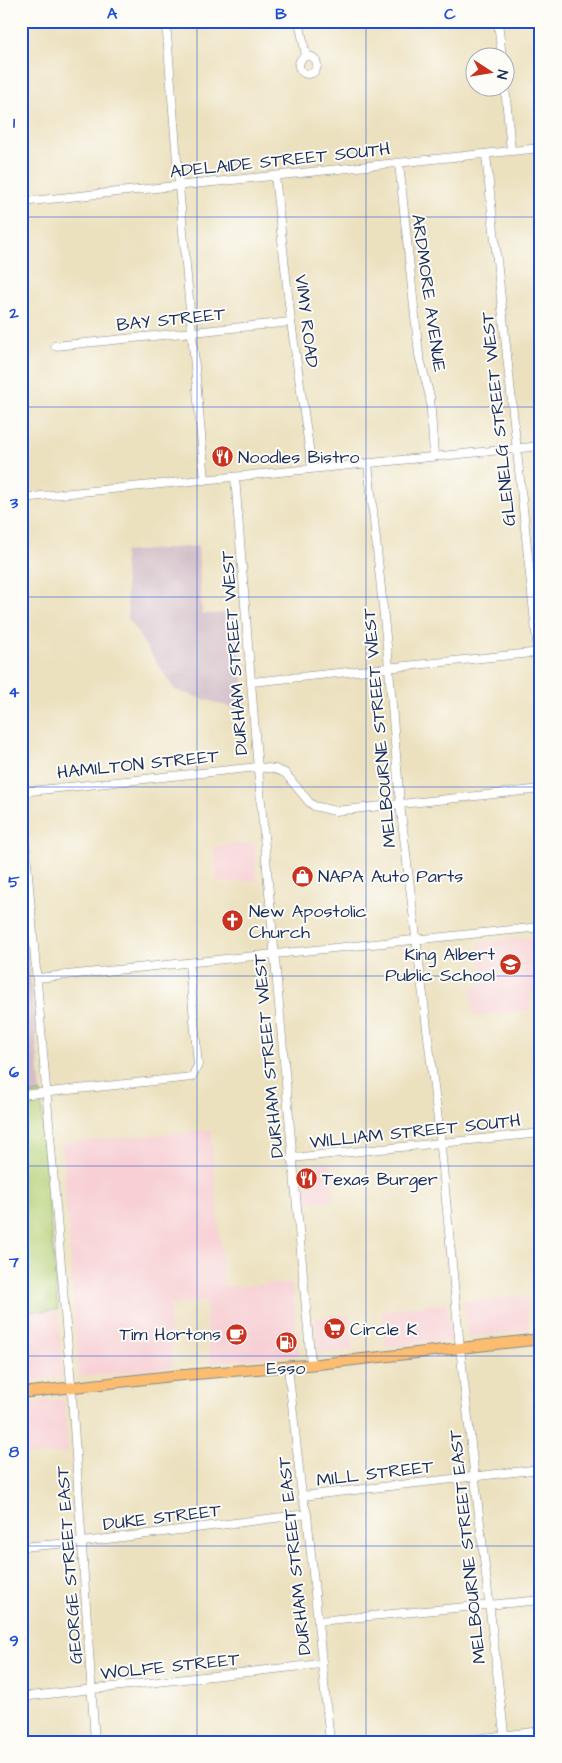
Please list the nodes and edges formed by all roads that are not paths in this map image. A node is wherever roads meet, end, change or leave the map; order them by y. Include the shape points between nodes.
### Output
1 (166, 21) edge
2 (299, 21) edge
3 (498, 21) edge
4 (501, 48) edge
5 (306, 56) dead end
6 (506, 98) edge
7 (541, 148) edge
8 (511, 151) junction
9 (486, 155) junction
10 (399, 163) junction
11 (275, 176) junction
12 (179, 186) junction
13 (21, 202) edge
14 (291, 322) junction
15 (191, 332) junction
16 (54, 346) dead end
17 (541, 446) edge
18 (516, 449) junction
19 (434, 455) junction
20 (368, 463) junction
21 (312, 468) junction
22 (235, 477) junction
23 (205, 480) junction
24 (21, 498) edge
25 (540, 652) edge
26 (389, 668) junction
27 (541, 680) edge
28 (252, 682) junction
29 (258, 767) junction
30 (541, 789) edge
31 (21, 792) edge
32 (400, 804) junction
33 (541, 927) edge
34 (417, 939) junction
35 (275, 954) junction
36 (189, 963) junction
37 (37, 978) junction
38 (48, 1092) junction
39 (21, 1095) edge
40 (541, 1133) edge
41 (440, 1144) junction
42 (291, 1158) junction
43 (541, 1339) edge
44 (460, 1348) junction
45 (310, 1364) junction
46 (288, 1367) junction
47 (72, 1387) junction
48 (21, 1393) edge
49 (541, 1470) edge
50 (475, 1476) junction
51 (302, 1496) junction
52 (307, 1514) junction
53 (82, 1542) junction
54 (21, 1547) edge
55 (541, 1600) edge
56 (488, 1605) junction
57 (318, 1621) junction
58 (322, 1664) junction
59 (92, 1689) junction
60 (21, 1697) edge
61 (541, 1731) edge
62 (504, 1739) edge
63 (95, 1742) edge
64 (330, 1742) edge
65 (450, 1742) edge

1 - 12 street
2 - 5 street
3 - 4 street
6 - 8 street
7 - 8 street, ADELAIDE STREET SOUTH
8 - 9 street, ADELAIDE STREET SOUTH
9 - 10 street, ADELAIDE STREET SOUTH
9 - 18 street, GLENELG STREET WEST
10 - 11 street, ADELAIDE STREET SOUTH
10 - 19 street, ARDMORE AVENUE via 418,355 430,397
11 - 12 street, ADELAIDE STREET SOUTH
11 - 14 street, VIMY ROAD
12 - 13 street, ADELAIDE STREET SOUTH
12 - 15 street
14 - 15 street, BAY STREET
14 - 21 street, VIMY ROAD
15 - 16 street, BAY STREET
15 - 23 street
17 - 18 street
18 - 19 street
18 - 25 street, GLENELG STREET WEST
19 - 20 street
20 - 21 street
20 - 26 street, MELBOURNE STREET WEST
21 - 22 street
22 - 23 street
22 - 28 street, DURHAM STREET WEST
23 - 24 street
25 - 26 street
25 - 27 street, GLENELG STREET WEST
26 - 28 street
26 - 32 street, MELBOURNE STREET WEST
28 - 29 street, DURHAM STREET WEST
29 - 31 street, HAMILTON STREET
29 - 32 street, HAMILTON STREET via 285,773 309,802 320,808 335,811
29 - 35 street, DURHAM STREET WEST
30 - 32 street, HAMILTON STREET
31 - 37 street, GEORGE STREET EAST
32 - 34 street, MELBOURNE STREET WEST
33 - 34 street
34 - 35 street
34 - 41 street, MELBOURNE STREET WEST
35 - 36 street
35 - 42 street, DURHAM STREET WEST
36 - 37 street
36 - 38 street via 198,1065 192,1077
37 - 38 street, GEORGE STREET EAST
38 - 39 street
38 - 47 street, GEORGE STREET EAST
40 - 41 street, WILLIAM STREET SOUTH
41 - 42 street, WILLIAM STREET SOUTH
41 - 44 street, MELBOURNE STREET WEST
42 - 45 street, DURHAM STREET WEST
43 - 44 main road
44 - 45 main road
44 - 50 street, MELBOURNE STREET EAST
45 - 46 main road
46 - 47 main road
46 - 51 street, DURHAM STREET EAST
47 - 48 main road
47 - 53 street, GEORGE STREET EAST
49 - 50 street, MILL STREET
50 - 51 street, MILL STREET
50 - 56 street, MELBOURNE STREET EAST
51 - 52 street, DURHAM STREET EAST
52 - 53 street, DUKE STREET
52 - 57 street, DURHAM STREET EAST
53 - 54 street, DUKE STREET
53 - 59 street, GEORGE STREET EAST
55 - 56 street
56 - 57 street
56 - 62 street, MELBOURNE STREET EAST
57 - 58 street, DURHAM STREET EAST
58 - 59 street, WOLFE STREET
58 - 64 street, DURHAM STREET EAST
59 - 60 street, WOLFE STREET
59 - 63 street, GEORGE STREET EAST
61 - 62 street
62 - 65 street

